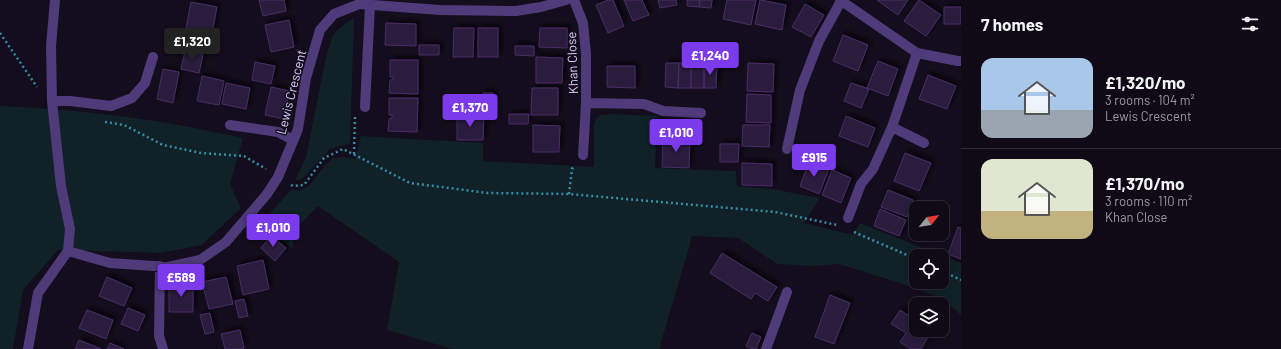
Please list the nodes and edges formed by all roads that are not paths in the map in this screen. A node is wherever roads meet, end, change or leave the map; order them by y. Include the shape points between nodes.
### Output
1 (55, 0) edge
2 (566, 0) edge
3 (574, 0) edge
4 (841, 0) edge
5 (382, 3) edge
6 (370, 5) junction
7 (918, 53) junction
8 (153, 57) dead end
9 (961, 61) edge
10 (52, 101) junction
11 (586, 103) junction
12 (365, 106) dead end
13 (701, 113) dead end
14 (230, 125) dead end
15 (892, 127) junction
16 (293, 140) junction
17 (924, 142) dead end
18 (787, 149) dead end
19 (583, 155) road end
20 (846, 223) road end
21 (68, 251) junction
22 (160, 266) junction
23 (787, 292) dead end
24 (28, 349) edge
25 (163, 349) edge
26 (766, 349) edge

1 - 10 street via 51,46
2 - 5 street, Lewis Crescent via 516,11 440,10
3 - 11 street, Khan Close via 583,23
4 - 7 street
4 - 18 street via 819,41 800,90
5 - 6 street, Lewis Crescent
6 - 12 street
6 - 16 street, Lewis Crescent via 358,4 334,14 320,30 306,78 298,129
7 - 9 street
7 - 15 street
8 - 10 street via 145,83 132,98 111,106
10 - 21 street via 61,186 70,229
11 - 13 street, Khan Close via 644,104 663,111
11 - 19 street, Khan Close
14 - 16 street via 278,132
15 - 17 street
15 - 20 street via 873,169 861,184
16 - 22 street, Lewis Crescent via 278,177 267,194 226,242 200,260 168,267
21 - 22 street, Lewis Crescent via 110,263
21 - 24 street via 38,293
22 - 25 street via 159,336
23 - 26 street

